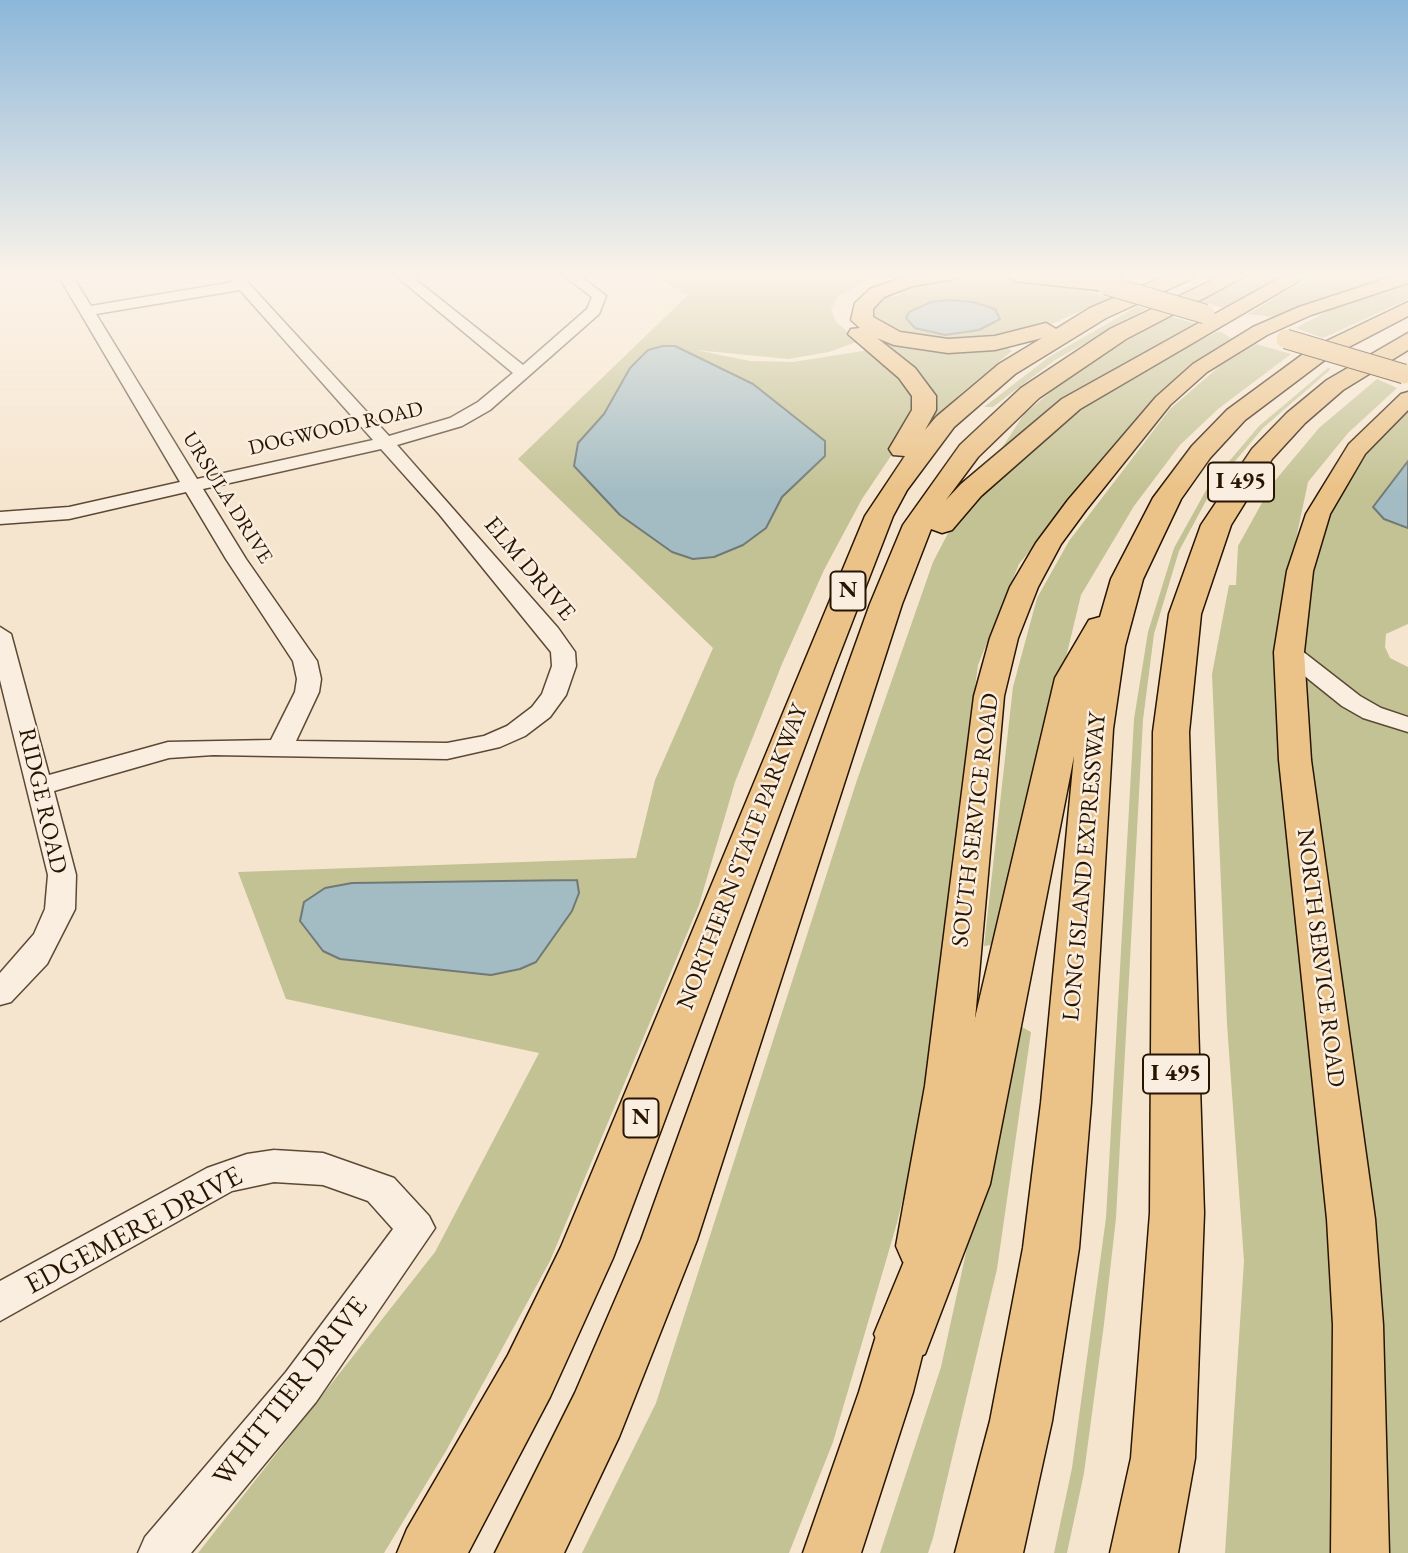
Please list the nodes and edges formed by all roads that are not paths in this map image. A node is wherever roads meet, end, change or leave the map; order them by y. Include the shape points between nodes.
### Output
1 (109, 347) edge
2 (300, 347) edge
3 (492, 347) edge
4 (551, 347) edge
5 (875, 347) edge
6 (1038, 347) edge
7 (1097, 347) edge
8 (1193, 347) edge
9 (1221, 347) edge
10 (1331, 347) edge
11 (1338, 347) edge
12 (1407, 363) edge
13 (522, 372) junction
14 (1408, 398) edge
15 (386, 442) junction
16 (192, 485) junction
17 (879, 516) junction
18 (0, 518) edge
19 (1127, 579) junction
20 (886, 604) junction
21 (0, 634) edge
22 (1289, 652) junction
23 (1408, 724) edge
24 (279, 748) junction
25 (40, 786) junction
26 (0, 993) edge
27 (416, 1228) joint
28 (0, 1302) edge
29 (904, 1334) junction
30 (1163, 1458) junction
31 (161, 1553) edge
32 (431, 1553) edge
33 (529, 1553) edge
34 (832, 1553) edge
35 (989, 1553) edge
36 (1144, 1553) edge
37 (1174, 1553) edge
38 (1360, 1553) edge

1 - 16 street, URSULA DRIVE
2 - 15 street, ELM DRIVE
3 - 13 street
4 - 13 street, DOGWOOD ROAD
5 - 17 highway via 907,373 924,398 917,426 884,475
6 - 17 highway, NORTHERN STATE PARKWAY / N via 965,403 910,464
7 - 20 highway, NORTHERN STATE PARKWAY / N via 1008,411 969,451 933,499
8 - 20 highway via 1086,393 1043,427 959,501 924,557
9 - 29 main road, SOUTH SERVICE ROAD via 1147,419 1049,543 1010,619 989,696 943,1119
10 - 19 highway, LONG ISLAND EXPRESSWAY / I 495 via 1236,415 1201,452 1167,498
11 - 12 main road, bridge
12 - 30 highway, I 495 via 1335,386 1261,455 1216,525 1185,614 1171,732 1177,1199
13 - 15 street, DOGWOOD ROAD via 470,415 430,432
14 - 22 main road, NORTH SERVICE ROAD via 1357,449 1318,514 1296,591
15 - 16 street, DOGWOOD ROAD
15 - 24 street, ELM DRIVE via 550,633 562,652 564,666 554,695 516,731 491,742 447,751
16 - 18 street, DOGWOOD ROAD via 62,514
16 - 24 street, URSULA DRIVE via 305,661 307,692
17 - 32 highway, NORTHERN STATE PARKWAY / N via 585,1258 529,1376
19 - 29 highway via 1072,678 963,1184
19 - 35 highway, LONG ISLAND EXPRESSWAY / I 495 via 1108,646 1095,729 1051,1248 1021,1420
20 - 33 highway, NORTHERN STATE PARKWAY / N via 669,1240 603,1403
21 - 25 street, RIDGE ROAD
22 - 23 street via 1372,713
22 - 38 main road, NORTH SERVICE ROAD via 1295,760 1352,1232 1358,1325
24 - 25 street, ELM DRIVE via 167,750
25 - 26 street, RIDGE ROAD via 62,875 60,908 36,956
27 - 28 street, EDGEMERE DRIVE via 381,1189 323,1169 274,1166 247,1170 220,1179
27 - 31 street, WHITTIER DRIVE via 301,1387
29 - 34 main road, SOUTH SERVICE ROAD
30 - 36 highway, I 495
30 - 37 highway

